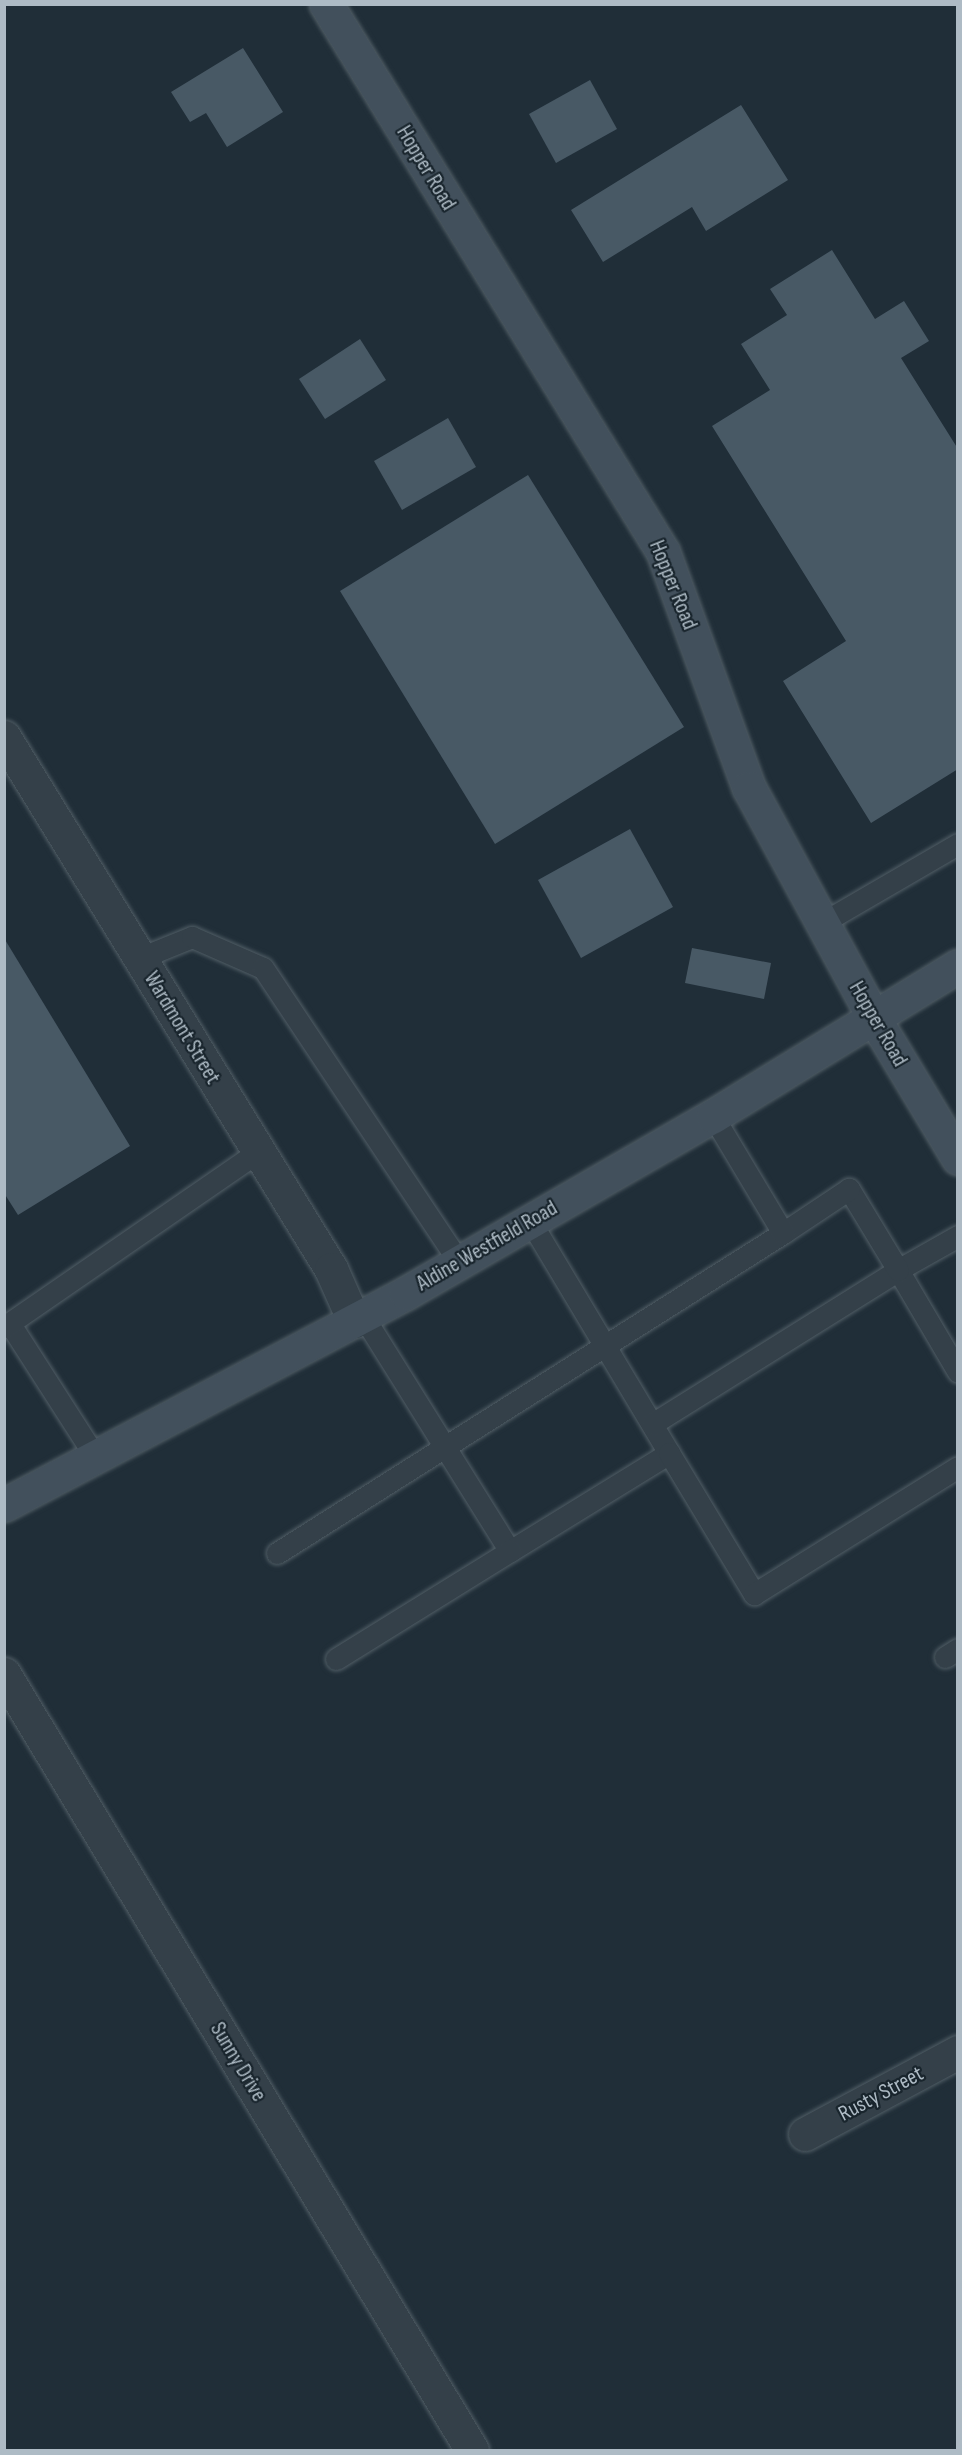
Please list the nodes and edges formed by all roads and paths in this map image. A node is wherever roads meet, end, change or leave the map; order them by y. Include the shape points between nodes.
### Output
1 (326, 4) edge
2 (4, 737) edge
3 (957, 844) edge
4 (822, 923) junction
5 (140, 958) junction
6 (957, 966) edge
7 (872, 1015) junction
8 (714, 1116) junction
9 (258, 1152) junction
10 (957, 1158) edge
11 (530, 1221) junction
12 (783, 1233) junction
13 (957, 1236) edge
14 (459, 1262) junction
15 (898, 1270) junction
16 (359, 1319) junction
17 (7, 1325) edge
18 (604, 1344) junction
19 (957, 1372) edge
20 (652, 1424) junction
21 (447, 1446) junction
22 (669, 1453) junction
23 (94, 1455) junction
24 (957, 1467) edge
25 (4, 1505) edge
26 (510, 1551) junction
27 (277, 1553) dead end
28 (336, 1659) dead end
29 (4, 1674) edge
30 (954, 2063) edge
31 (805, 2134) dead end
32 (472, 2451) edge

1 - 4 main road, Hopper Road via 663,552 749,788
2 - 5 street, Wardmont Street
3 - 4 lane
4 - 7 main road, Hopper Road
5 - 9 street, Wardmont Street
5 - 14 lane via 192,937 263,968
6 - 7 main road, Aldine Westfield Road
7 - 8 main road, Aldine Westfield Road
7 - 10 main road, Hopper Road
8 - 11 main road, Aldine Westfield Road
8 - 12 lane
9 - 16 street, Wardmont Street
9 - 17 lane
11 - 14 main road, Aldine Westfield Road
11 - 18 lane
12 - 15 lane via 849,1189
12 - 18 lane
13 - 15 lane
14 - 16 main road, Aldine Westfield Road
15 - 19 lane
15 - 20 lane
16 - 21 lane
16 - 23 main road, Aldine Westfield Road
17 - 23 lane
18 - 20 lane
18 - 21 lane
20 - 22 lane
21 - 26 lane
21 - 27 lane
22 - 24 lane via 754,1594
22 - 26 lane
23 - 25 main road, Aldine Westfield Road
26 - 28 lane
29 - 32 street, Sunny Drive
30 - 31 street, Rusty Street

